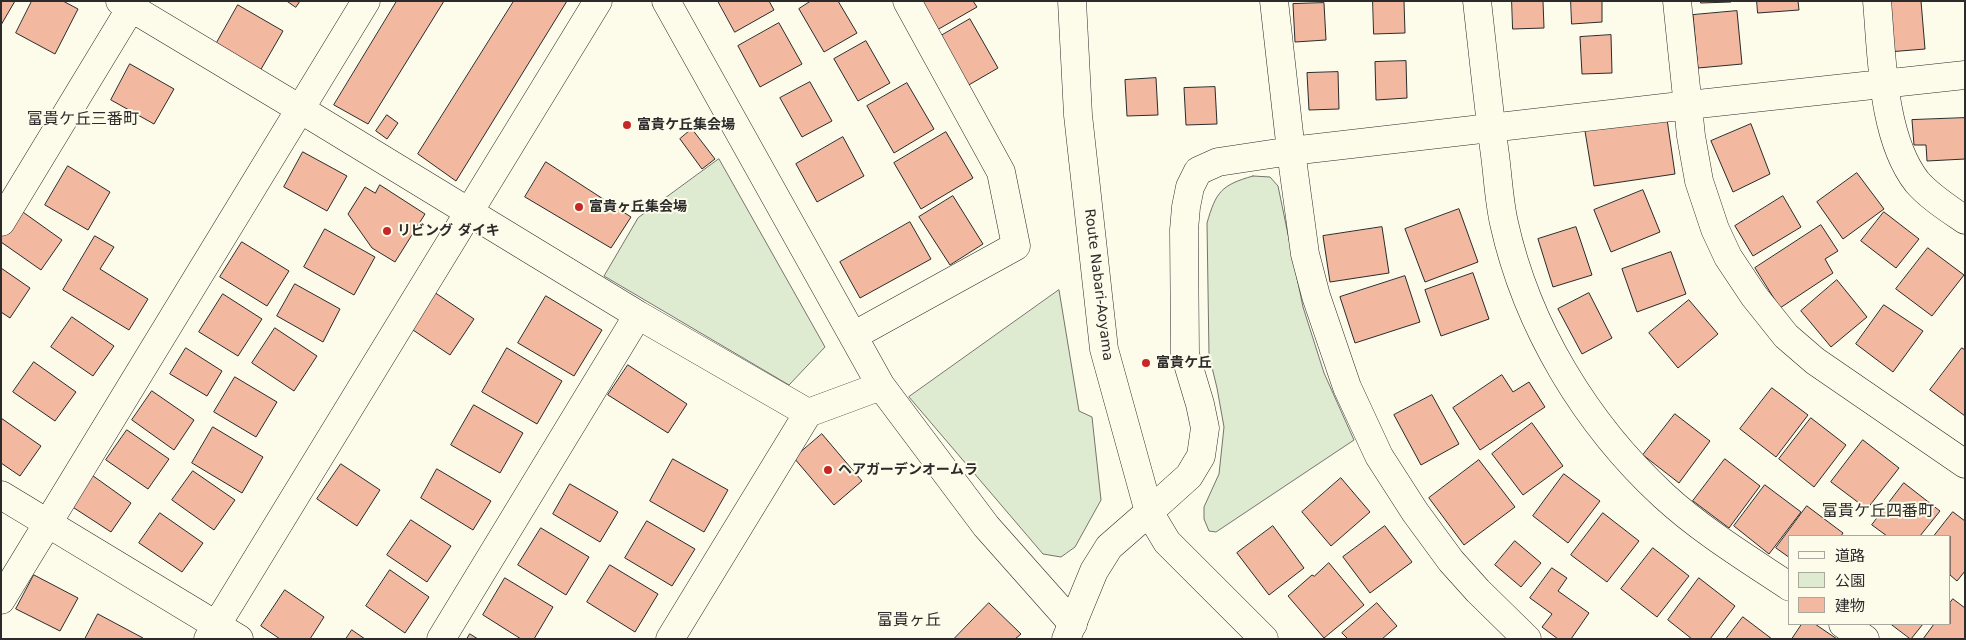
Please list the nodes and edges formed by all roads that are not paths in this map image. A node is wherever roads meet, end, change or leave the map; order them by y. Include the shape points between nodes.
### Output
1 (366, 1) edge
2 (598, 1) edge
3 (666, 1) edge
4 (908, 1) edge
5 (1072, 1) edge
6 (1274, 1) edge
7 (1477, 1) edge
8 (1677, 1) edge
9 (1877, 1) edge
10 (129, 4) edge
11 (1965, 75) edge
12 (1885, 84) junction
13 (1688, 105) junction
14 (300, 109) junction
15 (1491, 128) junction
16 (1291, 151) junction
17 (470, 213) junction
18 (1965, 220) edge
19 (1, 222) edge
20 (638, 314) junction
21 (853, 336) junction
22 (881, 386) junction
23 (808, 413) junction
24 (1965, 464) edge
25 (1, 496) edge
26 (1149, 512) junction
27 (48, 523) junction
28 (1788, 586) edge
29 (1, 600) edge
30 (1844, 625) edge
31 (1070, 632) edge
32 (221, 634) edge
33 (441, 639) edge
34 (670, 639) edge
35 (1264, 639) edge
36 (1527, 639) edge
37 (1865, 639) edge

1 - 14 street
2 - 17 street
3 - 21 street
4 - 21 street via 1001,172 1016,246
5 - 26 street, Route Nabari-Aoyama via 1078,115 1104,349
6 - 16 street
7 - 15 street
8 - 13 street
9 - 12 street
10 - 14 street
10 - 19 street
11 - 12 street
12 - 13 street
12 - 18 street via 1903,161 1918,183
13 - 15 street
13 - 24 street via 1699,181 1715,229 1728,257 1754,296 1786,336 1815,361
14 - 17 street
14 - 27 street
15 - 16 street
15 - 28 street via 1503,222 1514,262 1546,339 1570,382 1608,438 1665,497
16 - 26 street via 1218,162 1198,171 1190,187 1184,230 1185,354 1205,428 1201,456 1188,476
16 - 36 street via 1305,254 1316,296 1347,387 1375,448 1415,512 1452,561
17 - 20 street
17 - 32 street
20 - 23 street
20 - 33 street
21 - 22 street
22 - 23 street
22 - 31 street
23 - 34 street
25 - 27 street
26 - 31 street via 1109,547 1094,571
26 - 35 street, Route Nabari-Aoyama via 1167,542
27 - 29 street
27 - 32 street
30 - 37 street

